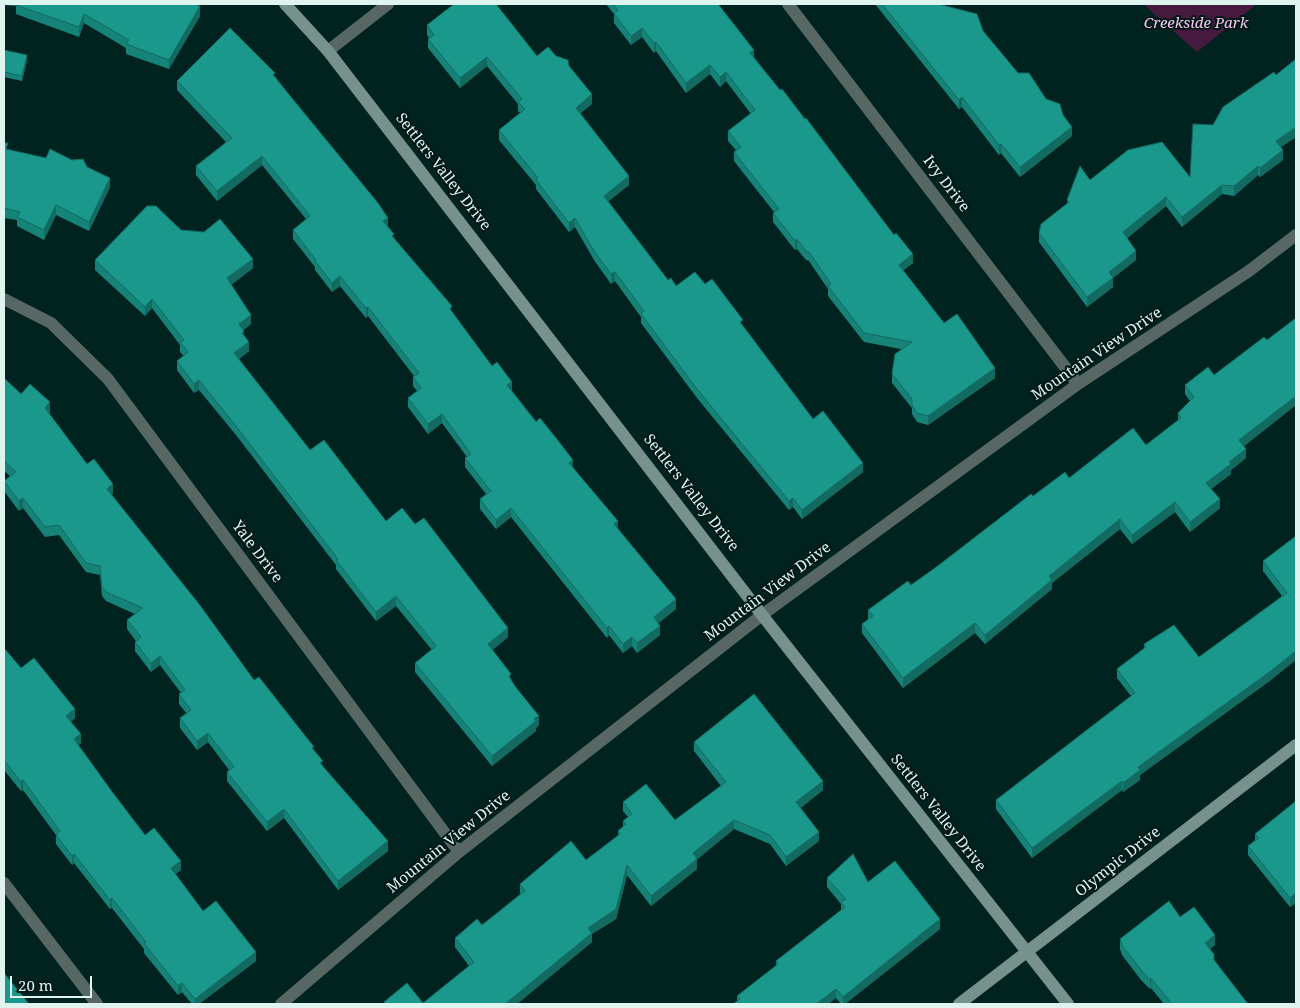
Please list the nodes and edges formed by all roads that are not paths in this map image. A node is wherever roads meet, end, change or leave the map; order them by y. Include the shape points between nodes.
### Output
1 (285, 4) edge
2 (388, 4) edge
3 (788, 4) edge
4 (328, 51) junction
5 (1296, 235) edge
6 (4, 299) edge
7 (1078, 384) junction
8 (762, 615) junction
9 (1296, 745) edge
10 (459, 852) junction
11 (4, 884) edge
12 (1028, 952) junction
13 (97, 1004) edge
14 (281, 1004) edge
15 (959, 1004) edge
16 (1068, 1004) edge

1 - 4 street, Settlers Valley Drive
2 - 4 street
3 - 7 street, Ivy Drive
4 - 8 street, Settlers Valley Drive
5 - 7 street, Mountain View Drive via 1249,271
6 - 10 street, Yale Drive via 51,323 108,379
7 - 8 street, Mountain View Drive
8 - 10 street, Mountain View Drive
8 - 12 street, Settlers Valley Drive
9 - 12 street, Olympic Drive
10 - 14 street, Mountain View Drive
11 - 13 street
12 - 15 street, Olympic Drive
12 - 16 street, Settlers Valley Drive

